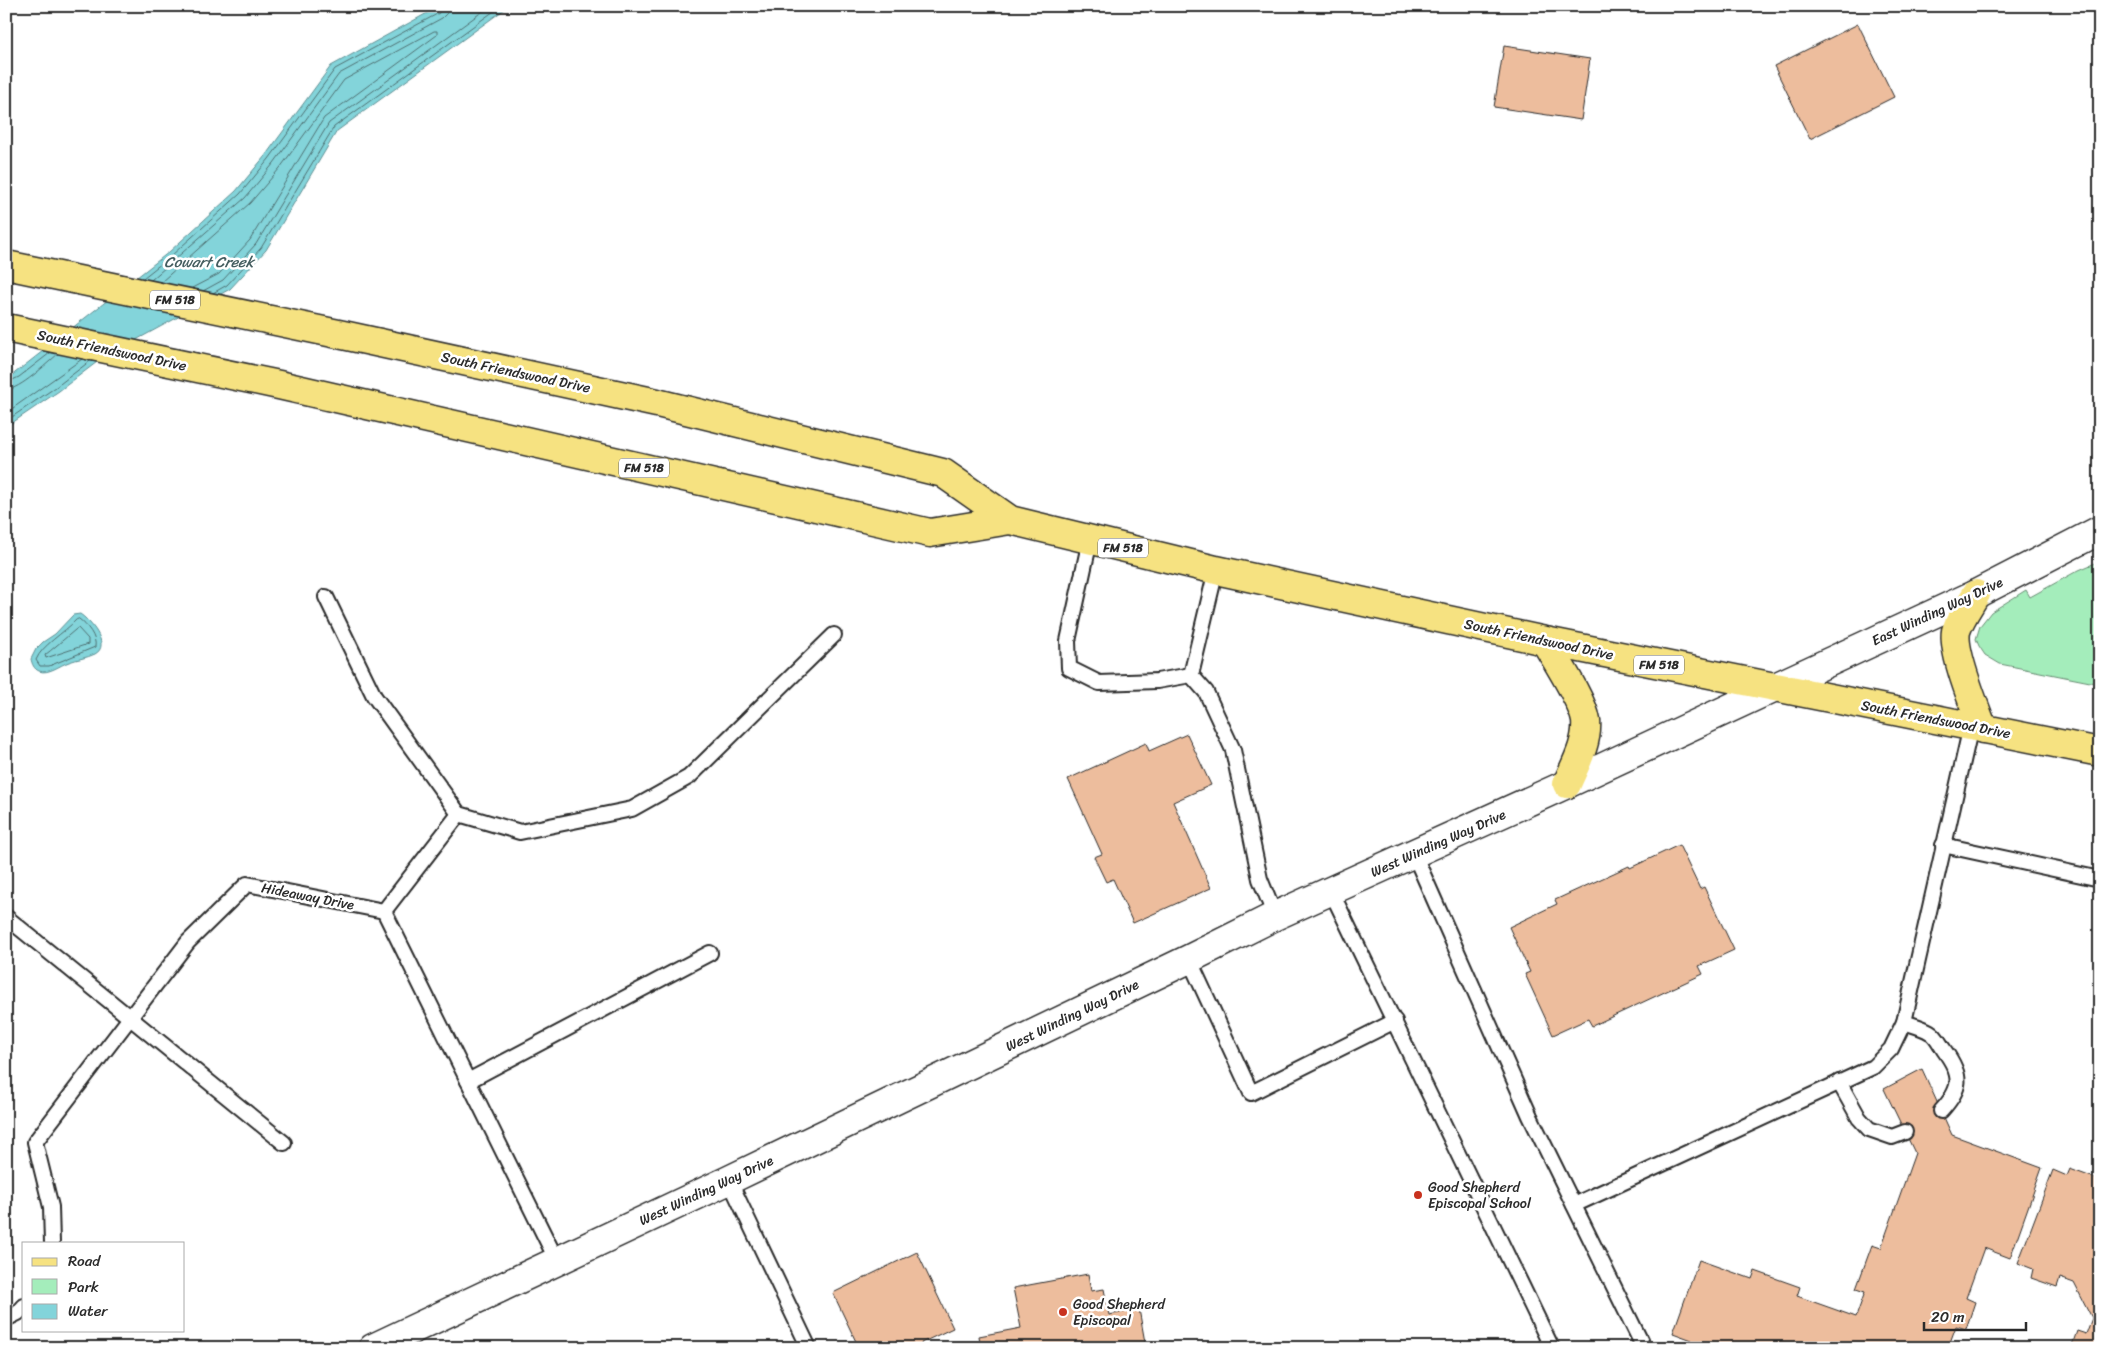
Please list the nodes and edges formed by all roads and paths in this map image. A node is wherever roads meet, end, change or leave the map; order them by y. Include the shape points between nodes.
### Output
1 (6, 265) edge
2 (6, 328) edge
3 (1010, 520) junction
4 (2100, 530) edge
5 (1090, 540) junction
6 (1216, 570) junction
7 (1976, 594) junction
8 (326, 597) dead end
9 (834, 635) dead end
10 (1545, 641) junction
11 (1190, 675) junction
12 (1773, 688) junction
13 (1977, 727) junction
14 (2100, 752) edge
15 (1567, 784) junction
16 (459, 814) junction
17 (1943, 844) junction
18 (1414, 854) junction
19 (2100, 879) edge
20 (1331, 891) junction
21 (384, 911) junction
22 (1275, 916) junction
23 (6, 917) edge
24 (710, 953) dead end
25 (1189, 959) junction
26 (130, 1017) junction
27 (1395, 1021) junction
28 (1904, 1022) junction
29 (468, 1081) junction
30 (1839, 1082) junction
31 (1941, 1111) dead end
32 (1905, 1132) dead end
33 (284, 1143) dead end
34 (729, 1180) junction
35 (1574, 1205) junction
36 (52, 1242) edge
37 (557, 1261) junction
38 (22, 1308) edge
39 (6, 1319) edge
40 (373, 1348) edge
41 (809, 1348) edge
42 (1552, 1348) edge
43 (1644, 1348) edge

1 - 3 main road, South Friendswood Drive / FM 518 via 657,403 943,473
2 - 3 main road, South Friendswood Drive / FM 518 via 279,385 930,533
3 - 5 main road, South Friendswood Drive / FM 518
4 - 7 street, East Winding Way Drive
5 - 6 main road, South Friendswood Drive / FM 518
5 - 11 lane via 1068,641 1069,668 1099,683 1157,681
6 - 10 main road, South Friendswood Drive / FM 518
6 - 11 lane
7 - 12 street, East Winding Way Drive
7 - 13 main road via 1960,620 1956,648
8 - 16 lane via 374,696
9 - 16 lane via 689,778 632,809 520,832
10 - 12 main road, South Friendswood Drive / FM 518
10 - 15 main road via 1586,720 1582,748
11 - 22 lane via 1206,692 1233,750 1260,879
12 - 13 main road, South Friendswood Drive / FM 518
12 - 15 street, West Winding Way Drive
13 - 14 main road, South Friendswood Drive / FM 518
13 - 17 lane
15 - 18 street, West Winding Way Drive
16 - 21 lane
17 - 19 lane
17 - 28 lane
18 - 20 street, West Winding Way Drive
18 - 35 lane via 1530,1116
20 - 22 street, West Winding Way Drive
20 - 27 lane
21 - 26 lane, Hideaway Drive via 248,884 188,942
21 - 29 lane
22 - 25 street, West Winding Way Drive
23 - 26 lane
24 - 29 lane
25 - 27 lane via 1251,1093
25 - 34 street, West Winding Way Drive
26 - 33 lane
26 - 36 lane, Hideaway Drive via 35,1142 51,1207
27 - 42 lane
28 - 30 lane via 1891,1049 1873,1067
28 - 31 lane via 1931,1032 1958,1077 1954,1097
29 - 37 lane
30 - 32 lane via 1859,1118 1869,1129 1892,1137
30 - 35 lane
34 - 37 street, West Winding Way Drive
34 - 41 lane
35 - 43 lane
37 - 40 street, West Winding Way Drive
38 - 39 lane

